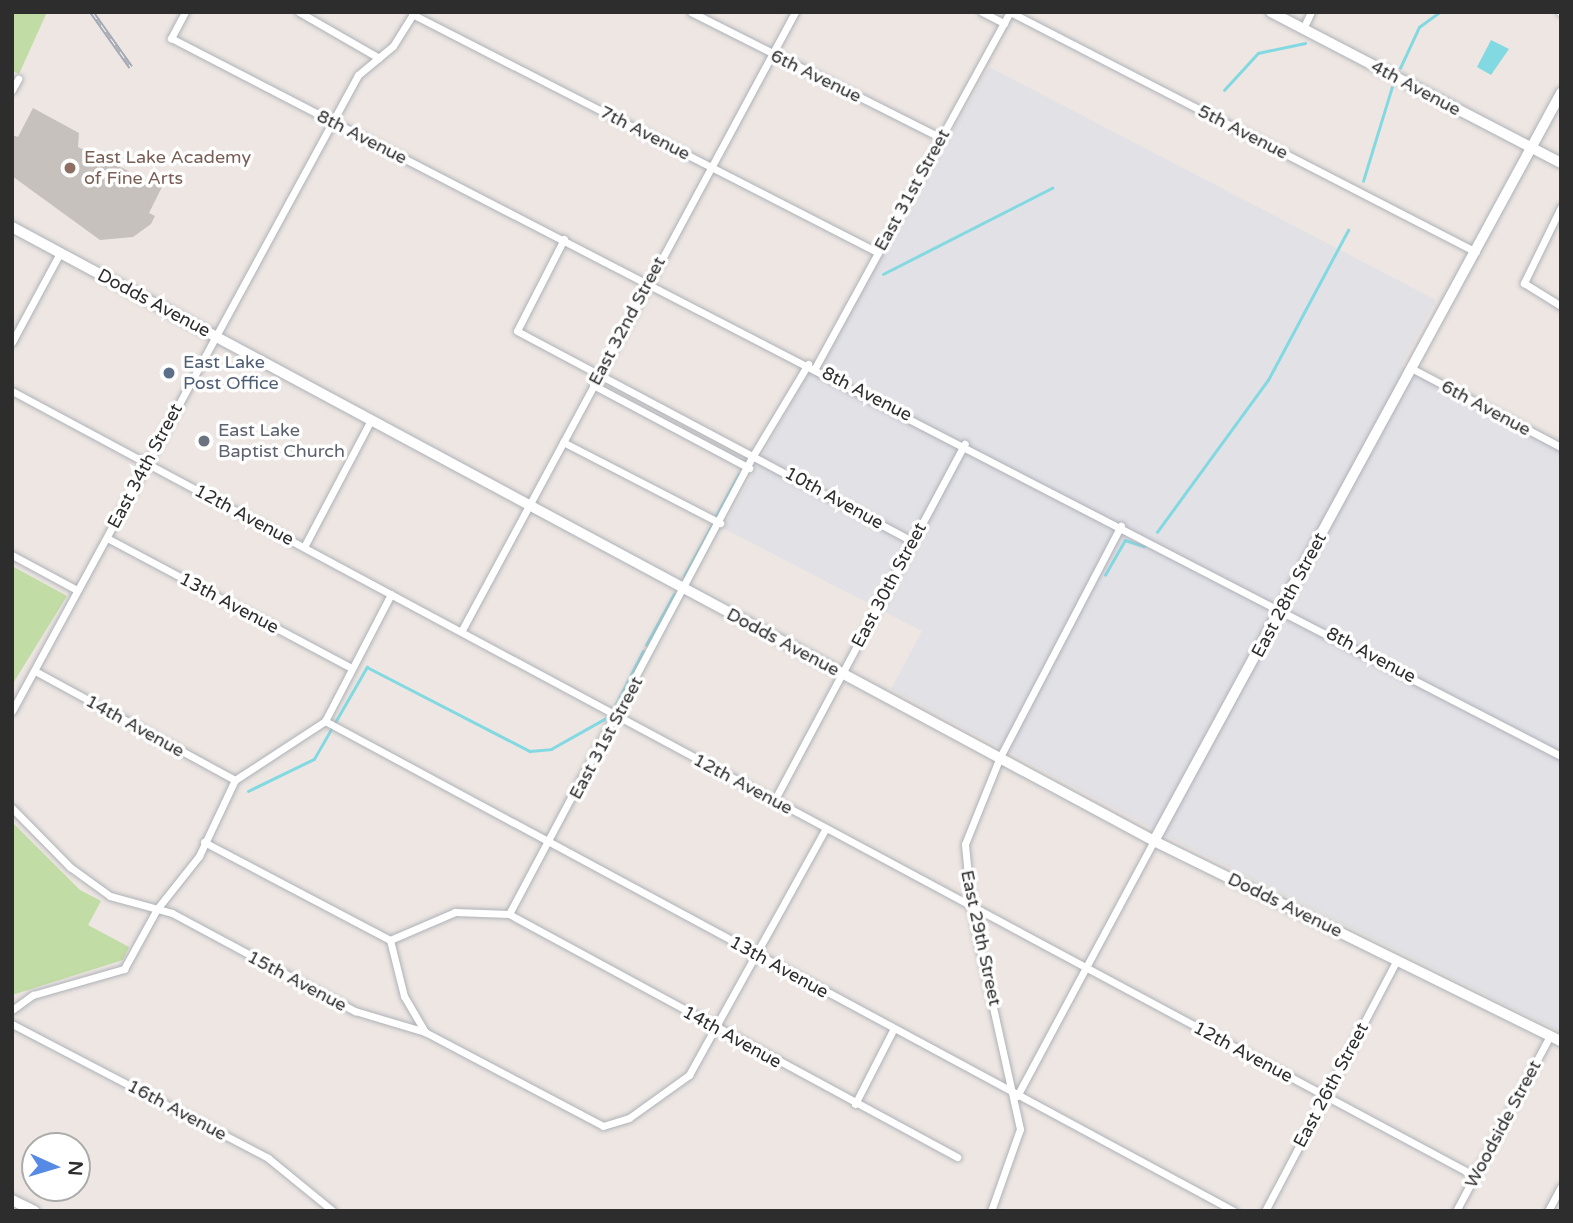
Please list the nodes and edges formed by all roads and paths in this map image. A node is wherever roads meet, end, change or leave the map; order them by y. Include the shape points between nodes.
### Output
1 (185, 12) edge
2 (299, 12) edge
3 (691, 12) edge
4 (794, 12) edge
5 (982, 12) edge
6 (1010, 12) edge
7 (1271, 12) edge
8 (1311, 12) edge
9 (413, 13) edge
10 (1004, 23) junction
11 (1303, 29) junction
12 (772, 54) junction
13 (379, 58) junction
14 (18, 79) dead end
15 (12, 90) edge
16 (1561, 93) edge
17 (332, 122) junction
18 (942, 138) junction
19 (1531, 148) junction
20 (1561, 163) edge
21 (709, 167) junction
22 (1561, 207) edge
23 (12, 227) edge
24 (564, 239) junction
25 (877, 252) junction
26 (1476, 252) junction
27 (60, 253) junction
28 (648, 282) junction
29 (1561, 306) edge
30 (215, 335) junction
31 (12, 342) edge
32 (811, 366) junction
33 (1411, 368) junction
34 (598, 374) junction
35 (593, 385) junction
36 (12, 391) edge
37 (371, 420) junction
38 (563, 442) junction
39 (965, 444) junction
40 (1561, 447) edge
41 (757, 455) junction
42 (148, 463) junction
43 (750, 468) junction
44 (528, 505) junction
45 (720, 523) junction
46 (1121, 526) junction
47 (107, 538) junction
48 (912, 541) junction
49 (304, 547) junction
50 (12, 555) edge
51 (686, 589) junction
52 (77, 590) junction
53 (391, 594) junction
54 (1282, 608) junction
55 (462, 631) junction
56 (351, 668) junction
57 (35, 671) junction
58 (842, 674) junction
59 (12, 711) edge
60 (617, 716) junction
61 (325, 721) junction
62 (1561, 756) edge
63 (1000, 757) junction
64 (235, 780) junction
65 (774, 801) junction
66 (12, 808) edge
67 (826, 828) junction
68 (1154, 841) junction
69 (204, 842) junction
70 (550, 843) junction
71 (971, 908) junction
72 (157, 909) junction
73 (509, 914) junction
74 (390, 940) junction
75 (758, 956) junction
76 (1397, 960) junction
77 (1086, 969) junction
78 (12, 1010) edge
79 (12, 1024) edge
80 (718, 1030) junction
81 (893, 1030) junction
82 (425, 1031) junction
83 (1556, 1039) edge
84 (1017, 1096) junction
85 (1324, 1096) junction
86 (855, 1104) junction
87 (957, 1157) dead end
88 (1475, 1176) junction
89 (1560, 1189) edge
90 (12, 1200) edge
91 (35, 1211) edge
92 (333, 1211) edge
93 (990, 1211) edge
94 (1234, 1211) edge
95 (1265, 1211) edge
96 (1456, 1211) edge
97 (1548, 1211) edge

1 - 17 street, 8th Avenue via 171,38
2 - 13 street
3 - 12 street, 6th Avenue
4 - 12 street, East 32nd Street
5 - 10 street
6 - 10 street, East 31st Street
6 - 26 street, 5th Avenue
7 - 11 street, 4th Avenue
8 - 11 street
9 - 13 street, East 34th Street
9 - 21 street, 7th Avenue
10 - 18 street, East 31st Street
11 - 19 street, 4th Avenue
12 - 18 street, 6th Avenue
12 - 21 street, East 32nd Street
13 - 17 street, East 34th Street via 358,75
14 - 15 street
16 - 19 street, East 28th Street
17 - 24 street, 8th Avenue
17 - 30 street, East 34th Street
18 - 25 street, East 31st Street
19 - 20 street, 4th Avenue
19 - 26 street, East 28th Street
21 - 25 street, 7th Avenue
21 - 28 street, East 32nd Street
22 - 29 street via 1524,283
23 - 27 street, Dodds Avenue
24 - 28 street, 8th Avenue
24 - 34 street via 517,331
25 - 32 street, East 31st Street
26 - 33 street, East 28th Street
27 - 30 street, Dodds Avenue
27 - 31 street
28 - 32 street, 8th Avenue
28 - 34 street, East 32nd Street
30 - 37 street, Dodds Avenue
30 - 42 street, East 34th Street
32 - 39 street, 8th Avenue
32 - 41 street, East 31st Street
33 - 40 street, 6th Avenue
33 - 54 street, East 28th Street
34 - 35 street, East 32nd Street
34 - 41 street, 10th Avenue
35 - 38 street, East 32nd Street
35 - 43 street
36 - 42 street, 12th Avenue
37 - 44 street, Dodds Avenue
37 - 49 street
38 - 44 street, East 32nd Street
38 - 45 street
39 - 46 street, 8th Avenue
39 - 48 street, East 30th Street
41 - 43 street, East 31st Street
41 - 48 street, 10th Avenue
42 - 47 street, East 34th Street
42 - 49 street, 12th Avenue
43 - 45 street, East 31st Street
44 - 51 street, Dodds Avenue
44 - 55 street, East 32nd Street
45 - 51 street, East 31st Street
46 - 54 street, 8th Avenue
46 - 63 street, East 29th Street
47 - 52 street, East 34th Street
47 - 56 street, 13th Avenue
48 - 58 street, East 30th Street
49 - 53 street, 12th Avenue
50 - 52 street
51 - 58 street, Dodds Avenue
51 - 60 street, East 31st Street
52 - 57 street, East 34th Street
53 - 55 street, 12th Avenue
53 - 56 street
54 - 62 street, 8th Avenue
54 - 68 street, East 28th Street
55 - 60 street, 12th Avenue
56 - 61 street
57 - 59 street, East 34th Street
57 - 64 street, 14th Avenue
58 - 63 street, Dodds Avenue
58 - 65 street, East 30th Street
60 - 65 street, 12th Avenue
60 - 70 street, East 31st Street
61 - 64 street
61 - 70 street, 13th Avenue
63 - 68 street, Dodds Avenue
63 - 71 street, East 29th Street via 965,844
64 - 69 street
65 - 67 street, 12th Avenue
66 - 72 street, 15th Avenue via 70,867 110,896
67 - 71 street, 12th Avenue
67 - 75 street
68 - 76 street, Dodds Avenue
68 - 77 street, East 28th Street
69 - 72 street
69 - 74 street
70 - 73 street, East 31st Street
70 - 75 street, 13th Avenue
71 - 77 street, 12th Avenue
71 - 84 street, East 29th Street
72 - 78 street via 124,969 33,995
72 - 82 street, 15th Avenue via 355,1012
73 - 74 street via 455,912
73 - 80 street, 14th Avenue
74 - 82 street via 404,996
75 - 80 street
75 - 81 street, 13th Avenue
76 - 83 street, Dodds Avenue
76 - 85 street, East 26th Street
77 - 84 street, East 28th Street
77 - 85 street, 12th Avenue
79 - 92 street, 16th Avenue via 268,1158
80 - 82 street, 15th Avenue via 689,1076 629,1118 603,1126
80 - 86 street, 14th Avenue
81 - 84 street, 13th Avenue
81 - 86 street
83 - 88 street, Woodside Street
84 - 93 street, East 29th Street via 1015,1159
84 - 94 street, 13th Avenue
85 - 88 street, 12th Avenue
85 - 95 street, East 26th Street
86 - 87 street, 14th Avenue
88 - 96 street, Woodside Street
89 - 97 street
90 - 91 street

